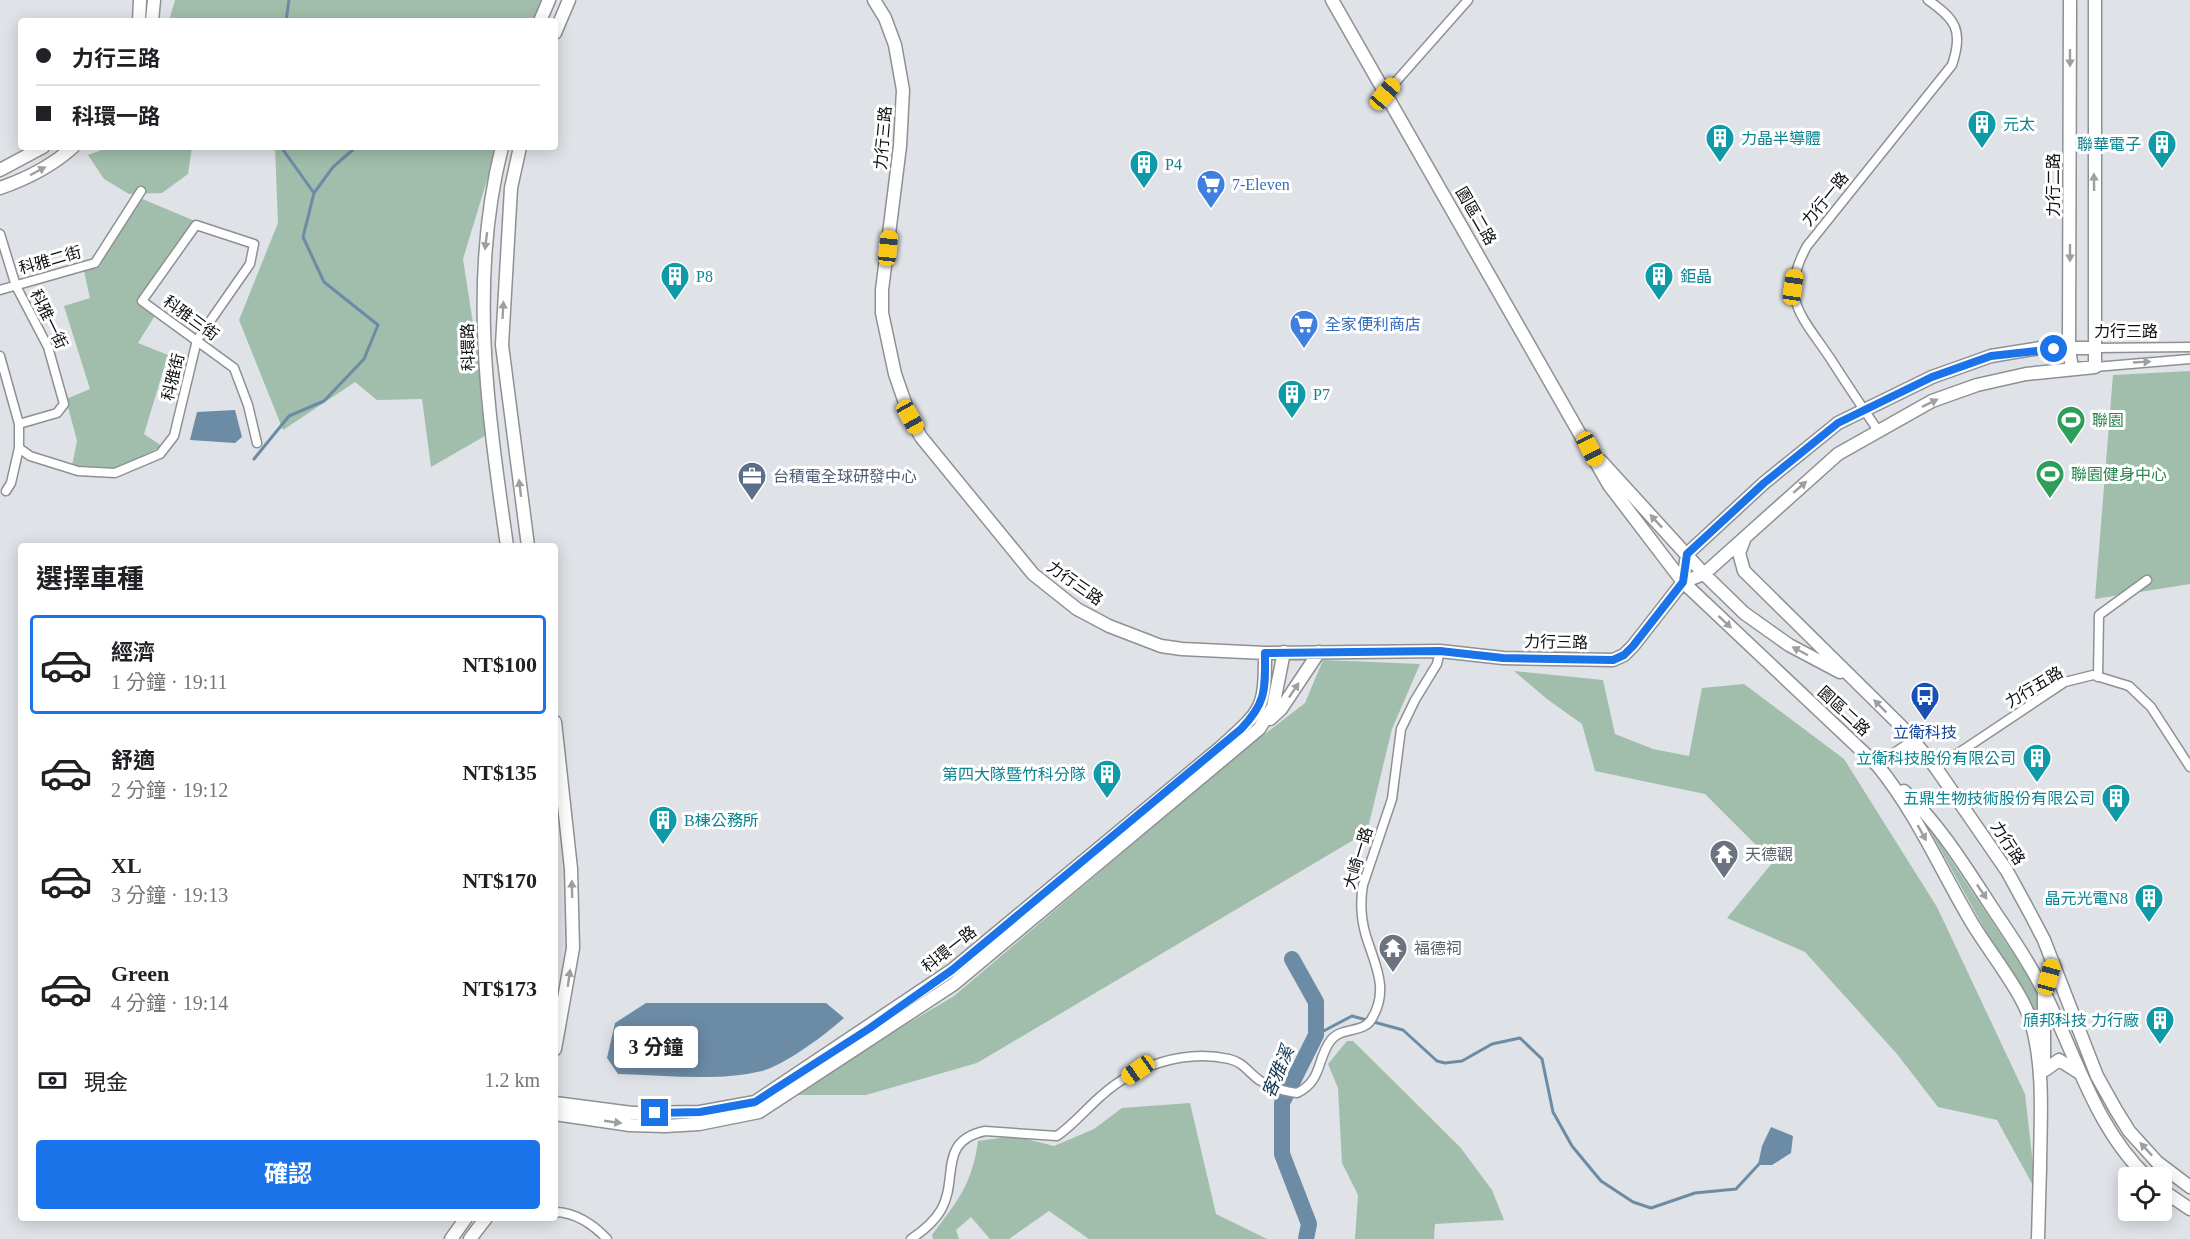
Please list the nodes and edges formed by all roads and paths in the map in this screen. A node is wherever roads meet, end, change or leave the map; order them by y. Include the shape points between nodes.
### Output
1 (140, 0) edge
2 (154, 0) edge
3 (549, 0) edge
4 (569, 0) edge
5 (874, 0) edge
6 (1332, 0) edge
7 (1468, 0) edge
8 (1928, 0) edge
9 (2070, 0) edge
10 (2094, 0) edge
11 (139, 18) edge
12 (152, 18) edge
13 (541, 18) edge
14 (558, 26) edge
15 (1385, 94) junction
16 (37, 150) edge
17 (70, 150) edge
18 (501, 150) edge
19 (519, 150) edge
20 (0, 170) edge
21 (0, 188) edge
22 (141, 192) dead end
23 (196, 225) joint
24 (0, 234) edge
25 (16, 285) junction
26 (0, 290) edge
27 (197, 340) junction
28 (2190, 347) edge
29 (2069, 348) junction
30 (2095, 348) junction
31 (0, 356) edge
32 (2190, 359) edge
33 (2095, 367) junction
34 (2072, 369) junction
35 (1863, 408) junction
36 (19, 424) junction
37 (1879, 432) junction
38 (257, 443) dead end
39 (19, 448) junction
40 (1590, 449) junction
41 (6, 491) dead end
42 (1756, 526) junction
43 (507, 543) edge
44 (528, 543) edge
45 (1687, 554) junction
46 (1704, 574) junction
47 (2147, 580) dead end
48 (1683, 582) junction
49 (1440, 651) junction
50 (1284, 652) junction
51 (1319, 652) junction
52 (1265, 653) junction
53 (2098, 677) junction
54 (1852, 678) junction
55 (1264, 724) junction
56 (1914, 742) junction
57 (558, 750) edge
58 (1878, 766) junction
59 (2190, 767) edge
60 (1936, 768) junction
61 (2053, 962) junction
62 (2044, 992) junction
63 (558, 1032) edge
64 (2044, 1070) junction
65 (2079, 1072) junction
66 (558, 1103) edge
67 (558, 1114) edge
68 (2136, 1167) edge
69 (2040, 1171) junction
70 (2190, 1187) edge
71 (2172, 1197) edge
72 (2190, 1209) edge
73 (558, 1212) edge
74 (464, 1221) edge
75 (484, 1221) edge
76 (452, 1239) edge
77 (470, 1239) edge
78 (607, 1239) edge
79 (911, 1239) edge
80 (2038, 1239) edge

1 - 11 street
2 - 12 street
3 - 13 street
4 - 14 street
5 - 52 street, 力行三路 via 895,45 903,90 882,313 895,374 921,437 1033,574 1077,609 1161,646
6 - 15 street, 園區二路
7 - 15 street
8 - 35 street, 力行一路 via 1950,16 1955,26 1958,39 1952,64 1807,246 1797,263 1793,287 1797,310 1808,331
9 -> 29 street, 力行二路
30 -> 10 street
15 - 40 street, 園區二路
16 - 20 street
21 -> 17 street via 60,159
18 -> 43 street, 科環路 via 483,263 484,376
44 -> 19 street, 科環路 via 502,345 511,188
22 - 25 street, 科雅二街 via 95,263
23 - 27 street, 科雅三街 via 142,301
23 - 27 street, 科雅街 via 254,244 250,264
24 - 25 street, 科雅一街
25 - 26 street, 科雅二街
25 - 36 street, 科雅一街 via 48,347 64,404 57,413
27 - 38 street, 科雅三街 via 234,368
27 - 39 street, 科雅街 via 174,436 160,454 115,473 78,471 30,456
28 - 30 street, 力行三路
29 - 30 street, 力行三路
29 - 34 street, 力行二路
29 - 35 street, 力行三路 via 1991,356
30 - 33 street
31 - 36 street
33 -> 32 street, 力行三路
33 - 34 street, 力行三路
37 -> 34 street, 力行三路 via 1932,400 1977,385
35 - 37 street, 力行一路
35 - 45 street, 力行三路 via 1838,423 1764,483
36 - 39 street
42 -> 37 street, 力行三路 via 1838,454
39 - 41 street
45 -> 40 street, 園區二路
40 - 48 street, 園區二路 via 1609,485
42 - 46 street, 力行三路
42 - 54 street, 力行路 via 1741,544 1743,571
45 - 46 street, 園區二路
45 - 48 street, 力行三路
46 - 48 street, 力行三路
54 -> 46 street, 園區二路 via 1789,645 1744,613
47 - 53 street via 2099,615
48 - 49 street, 力行三路 via 1639,639 1624,655 1613,660 1503,658
48 -> 58 street, 園區二路
49 - 51 street, 力行三路
49 - 79 street, 大崎一路 via 1437,664 1401,729 1392,799 1363,885 1361,911 1379,970 1381,997 1371,1020 1333,1038 1314,1081 1297,1093 1280,1091 1230,1059 1180,1058 1138,1070 1102,1095 1057,1136 975,1133 960,1143 953,1154 942,1210
50 - 51 street, 力行三路
50 - 52 street, 力行三路
50 - 55 street, 科環一路 via 1278,690
55 -> 51 street via 1281,709
52 - 66 street, 科環一路 via 1263,701 1221,747 952,970 755,1102 700,1112 632,1113
53 - 59 street, 力行五路 via 2129,686 2151,707
53 - 60 street, 力行五路 via 2065,682
56 -> 54 street, 力行路
67 -> 55 street, 科環一路 via 665,1126 699,1124 759,1112 954,984
56 - 58 street
56 - 60 street, 力行路
63 -> 57 street via 573,948 571,869
58 -> 62 street via 1949,842
58 -> 69 street, 園區二路 via 1902,796 2032,1023 2041,1078
60 - 61 street, 力行路 via 2007,871
61 - 62 street, 園區二路
70 -> 61 street, 力行路 via 2157,1162 2116,1110 2097,1076
62 - 64 street, 園區二路
62 - 65 street
64 - 65 street via 2058,1060
64 - 69 street, 園區二路
65 - 68 street via 2115,1138
69 - 80 street, 園區二路
71 - 72 street
73 - 78 street via 595,1226
74 - 76 street
75 - 77 street

